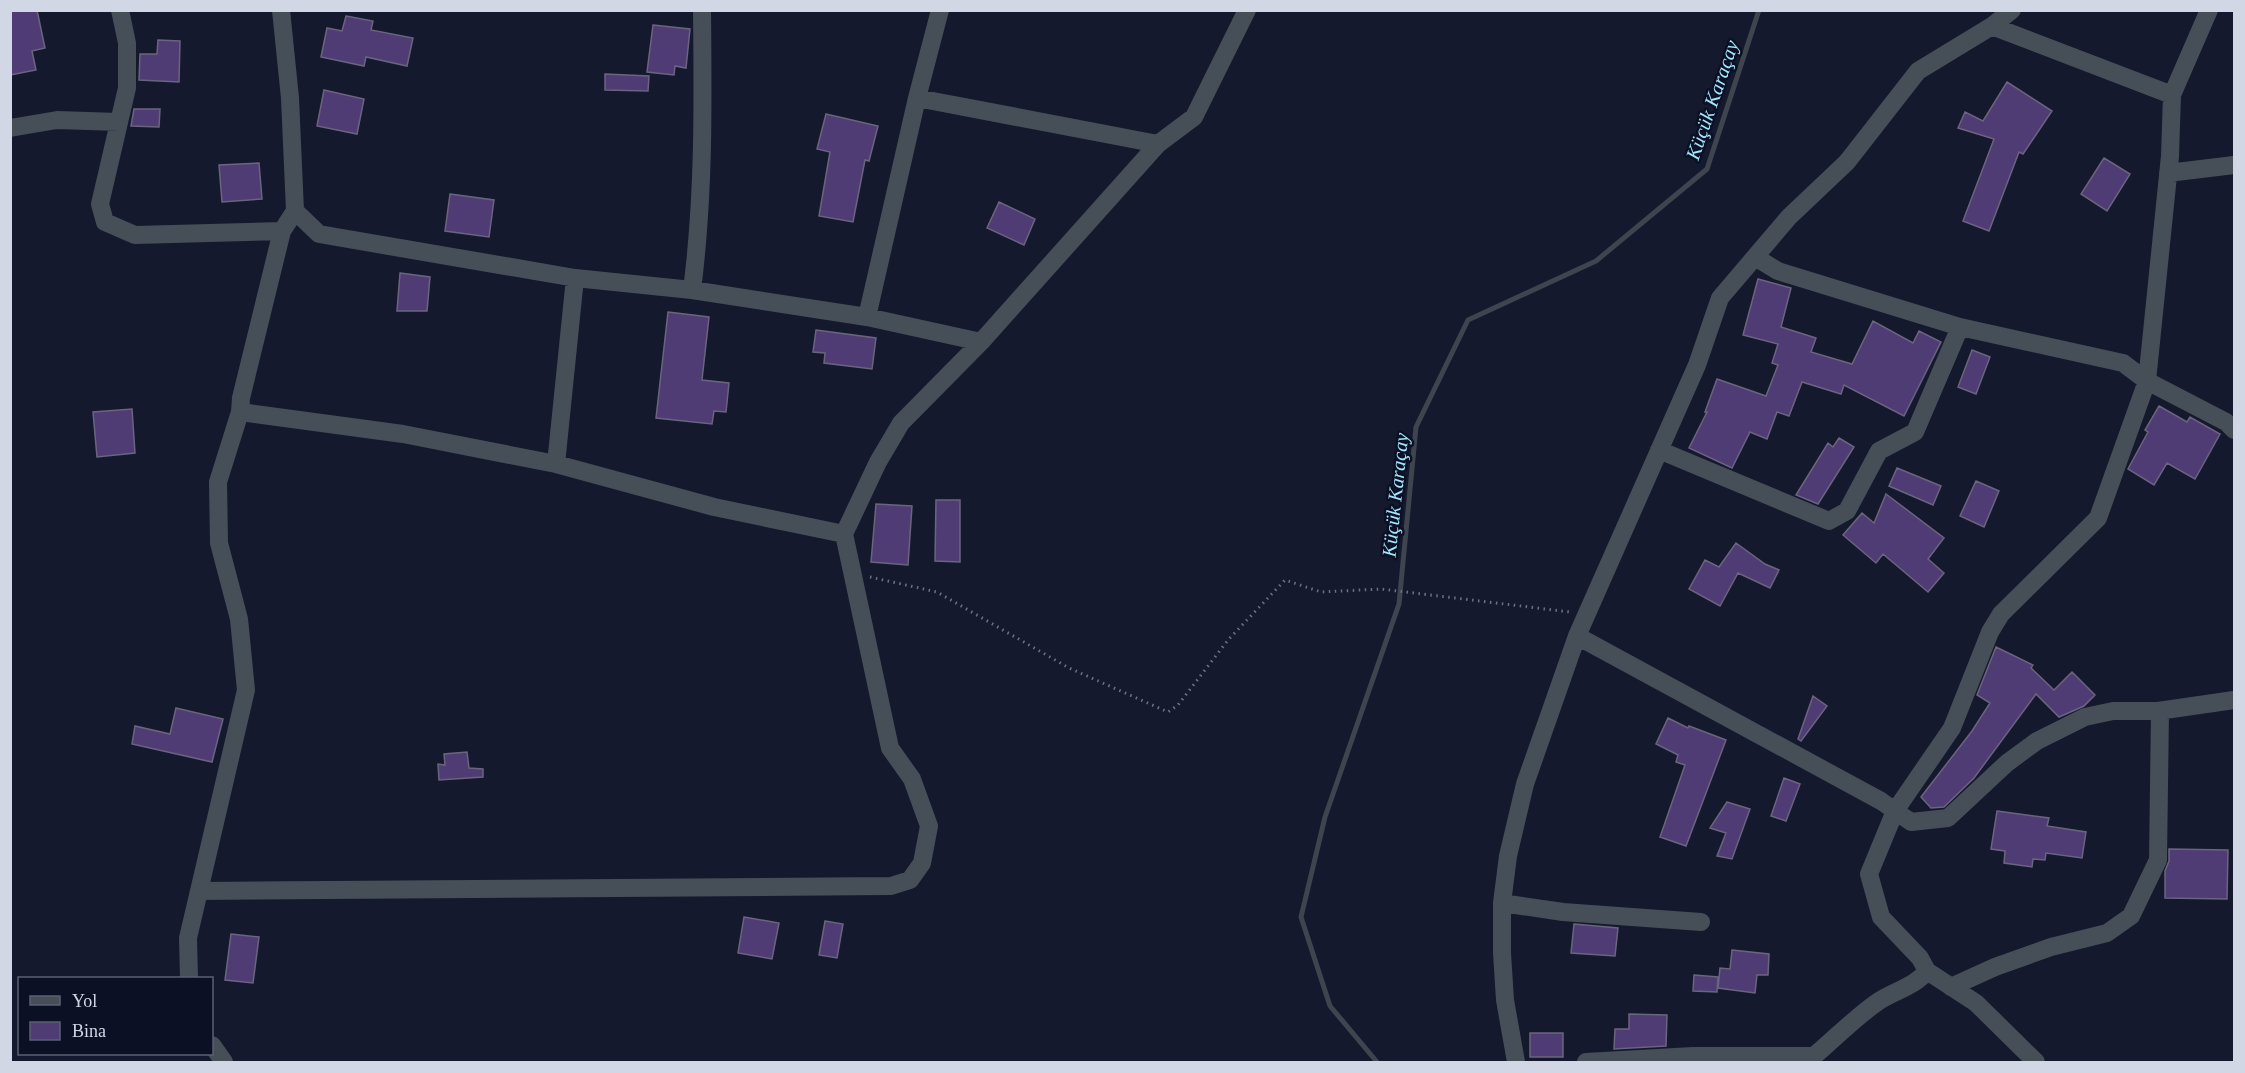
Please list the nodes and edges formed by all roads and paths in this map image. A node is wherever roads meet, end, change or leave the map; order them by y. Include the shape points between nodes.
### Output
1 (120, 10) edge
2 (281, 10) edge
3 (702, 10) edge
4 (940, 10) edge
5 (1247, 10) edge
6 (2012, 10) edge
7 (2209, 10) edge
8 (1992, 26) junction
9 (2172, 95) junction
10 (917, 98) junction
11 (119, 122) junction
12 (10, 128) edge
13 (1158, 144) junction
14 (2235, 165) edge
15 (2168, 173) junction
16 (295, 211) junction
17 (282, 231) junction
18 (1755, 257) junction
19 (575, 278) junction
20 (692, 290) junction
21 (867, 316) junction
22 (1960, 327) junction
23 (981, 342) junction
24 (2147, 381) junction
25 (240, 412) junction
26 (2235, 430) edge
27 (1659, 450) junction
28 (556, 464) junction
29 (844, 534) junction
30 (854, 580) junction
31 (1587, 614) junction
32 (1577, 636) junction
33 (2235, 700) edge
34 (2160, 711) junction
35 (1895, 811) junction
36 (200, 891) junction
37 (1502, 903) junction
38 (1701, 922) dead end
39 (1927, 971) junction
40 (189, 977) edge
41 (1951, 987) junction
42 (213, 1046) edge
43 (224, 1062) edge
44 (1516, 1062) edge
45 (1586, 1062) edge
46 (2036, 1062) edge

1 - 11 street via 127,43 127,88
2 - 16 street
3 - 20 street via 703,133
4 - 10 street
5 - 13 street via 1194,117
6 - 8 street
7 - 9 street
8 - 9 street
8 - 18 street via 1918,71 1847,162 1789,217
9 - 15 street
10 - 13 street
10 - 21 street
11 - 12 street via 57,120
11 - 17 street via 100,204 105,222 135,235
13 - 23 street
14 - 15 street
15 - 24 street
16 - 17 street
16 - 19 street via 320,234
17 - 25 street
18 - 22 street via 1778,270
18 - 27 street via 1720,298 1697,364
19 - 20 street
19 - 28 street
20 - 21 street
21 - 23 street
22 - 24 street via 2123,363
22 - 27 street via 1914,432 1879,451 1846,511 1829,521
23 - 29 street via 901,423
24 - 26 street
24 - 35 street via 2098,518 2001,614 1952,728
25 - 28 street via 403,434
25 - 36 street via 218,482 219,543 239,619 246,690
27 - 31 street
28 - 29 street via 714,507
29 - 30 street
30 - 31 path via 874,577 938,592 1069,668 1168,712 1285,580 1322,592 1413,592
30 - 36 street via 890,748 912,779 929,826 922,862 910,880 891,886
31 - 32 street
32 - 35 street
32 - 37 street via 1525,784 1508,856
33 - 34 street
34 - 35 street via 2113,711 2085,717 2037,741 1948,818 1911,822
34 - 41 street via 2158,860 2131,916 2107,933 2051,947
35 - 39 street via 1869,874 1881,917 1920,958
36 - 40 street via 188,938
37 - 38 street via 1563,912
37 - 44 street via 1505,1000
39 - 41 street
39 - 45 street via 1921,979 1879,1001 1814,1056 1693,1056
41 - 46 street via 1976,1003
42 - 43 street

